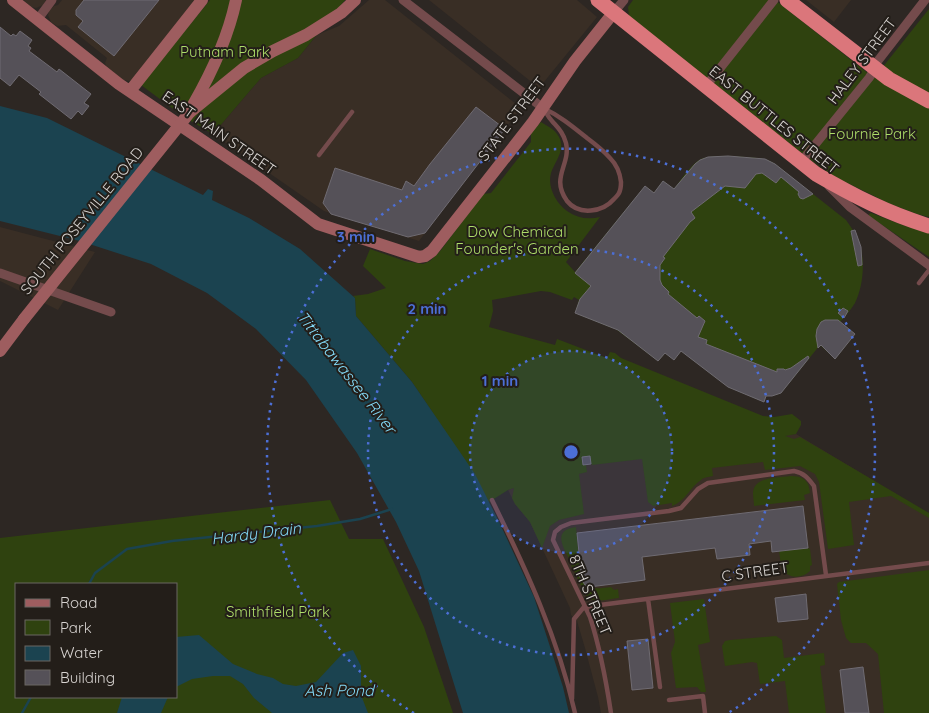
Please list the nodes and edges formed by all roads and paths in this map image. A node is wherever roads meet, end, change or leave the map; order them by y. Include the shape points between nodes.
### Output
1 (13, 0) edge
2 (52, 0) edge
3 (202, 0) edge
4 (236, 0) edge
5 (355, 0) edge
6 (598, 0) edge
7 (624, 0) edge
8 (774, 0) edge
9 (787, 0) edge
10 (925, 0) edge
11 (409, 2) edge
12 (614, 12) junction
13 (38, 19) junction
14 (875, 69) junction
15 (706, 86) junction
16 (130, 91) junction
17 (929, 101) edge
18 (543, 108) junction
19 (190, 112) junction
20 (352, 112) dead end
21 (319, 155) dead end
22 (801, 162) junction
23 (816, 174) junction
24 (929, 226) edge
25 (425, 256) joint
26 (929, 265) edge
27 (929, 270) edge
28 (0, 273) edge
29 (919, 283) dead end
30 (111, 312) dead end
31 (0, 351) edge
32 (492, 500) dead end
33 (929, 563) edge
34 (826, 575) junction
35 (648, 599) junction
36 (584, 607) junction
37 (660, 688) dead end
38 (572, 699) junction
39 (669, 700) dead end
40 (575, 713) edge
41 (611, 713) edge
42 (705, 713) edge

1 - 13 street, EAST MAIN STREET
2 - 13 street
3 - 16 street
4 - 19 street via 220,52
5 - 19 street via 306,35 244,68
6 - 12 highway, EAST BUTTLES STREET
7 - 12 street, STATE STREET
8 - 15 street
9 - 14 highway
10 - 14 street, HALEY STREET
11 - 18 street
12 - 15 highway, EAST BUTTLES STREET
12 - 18 street, STATE STREET
13 - 16 street, EAST MAIN STREET
14 - 17 highway
14 - 22 street, HALEY STREET
15 - 22 highway, EAST BUTTLES STREET
16 - 25 street, EAST MAIN STREET via 262,180 318,224 418,257
18 - 18 lane via 563,133 566,157 560,178 561,191 568,203 588,211 610,203 619,193 621,181 611,158 556,114
18 - 25 street, STATE STREET
19 - 31 street, SOUTH POSEYVILLE ROAD, bridge
20 - 21 lane
22 - 23 highway, EAST BUTTLES STREET
23 - 24 highway via 875,206
23 - 26 street, EAST BUTTLES STREET via 850,207
27 - 29 lane
28 - 30 street
32 - 38 lane via 538,598
33 - 34 lane, C STREET
34 - 35 lane, C STREET
34 - 36 lane, 8TH STREET via 814,486 802,473 794,471 708,483 680,508 669,511 561,527 553,540
35 - 36 lane, C STREET
35 - 37 lane
36 - 38 lane via 574,619
36 - 41 lane, 8TH STREET via 598,642
38 - 40 lane
39 - 42 lane via 702,696

